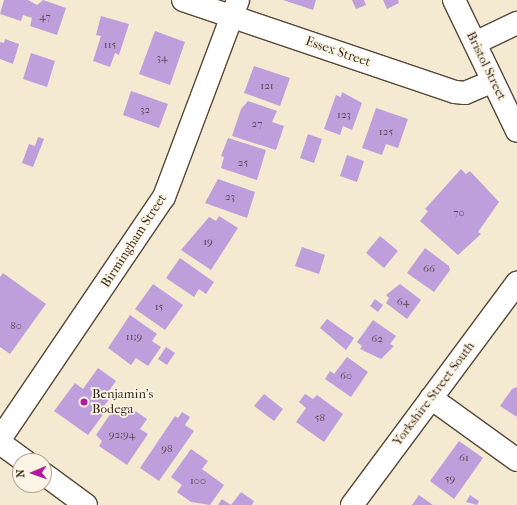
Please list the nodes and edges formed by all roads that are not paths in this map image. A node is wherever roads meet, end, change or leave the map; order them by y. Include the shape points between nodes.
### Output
1 (183, 0) edge
2 (454, 0) edge
3 (235, 8) edge
4 (517, 23) edge
5 (475, 43) junction
6 (493, 81) junction
7 (517, 131) edge
8 (517, 283) edge
9 (431, 398) junction
10 (0, 439) edge
11 (0, 443) edge
12 (14, 453) edge
13 (517, 460) edge
14 (52, 480) edge
15 (86, 505) edge
16 (352, 505) edge

1 - 3 street, Essex Street
2 - 5 street, Bristol Street
3 - 6 street, Essex Street via 455,92 465,93
3 - 10 street, Birmingham Street via 164,197
4 - 5 street
5 - 6 street, Bristol Street
6 - 7 street, Bristol Street
8 - 9 street, Yorkshire Street South
9 - 13 street
9 - 16 street, Yorkshire Street South
11 - 12 street
14 - 15 street

